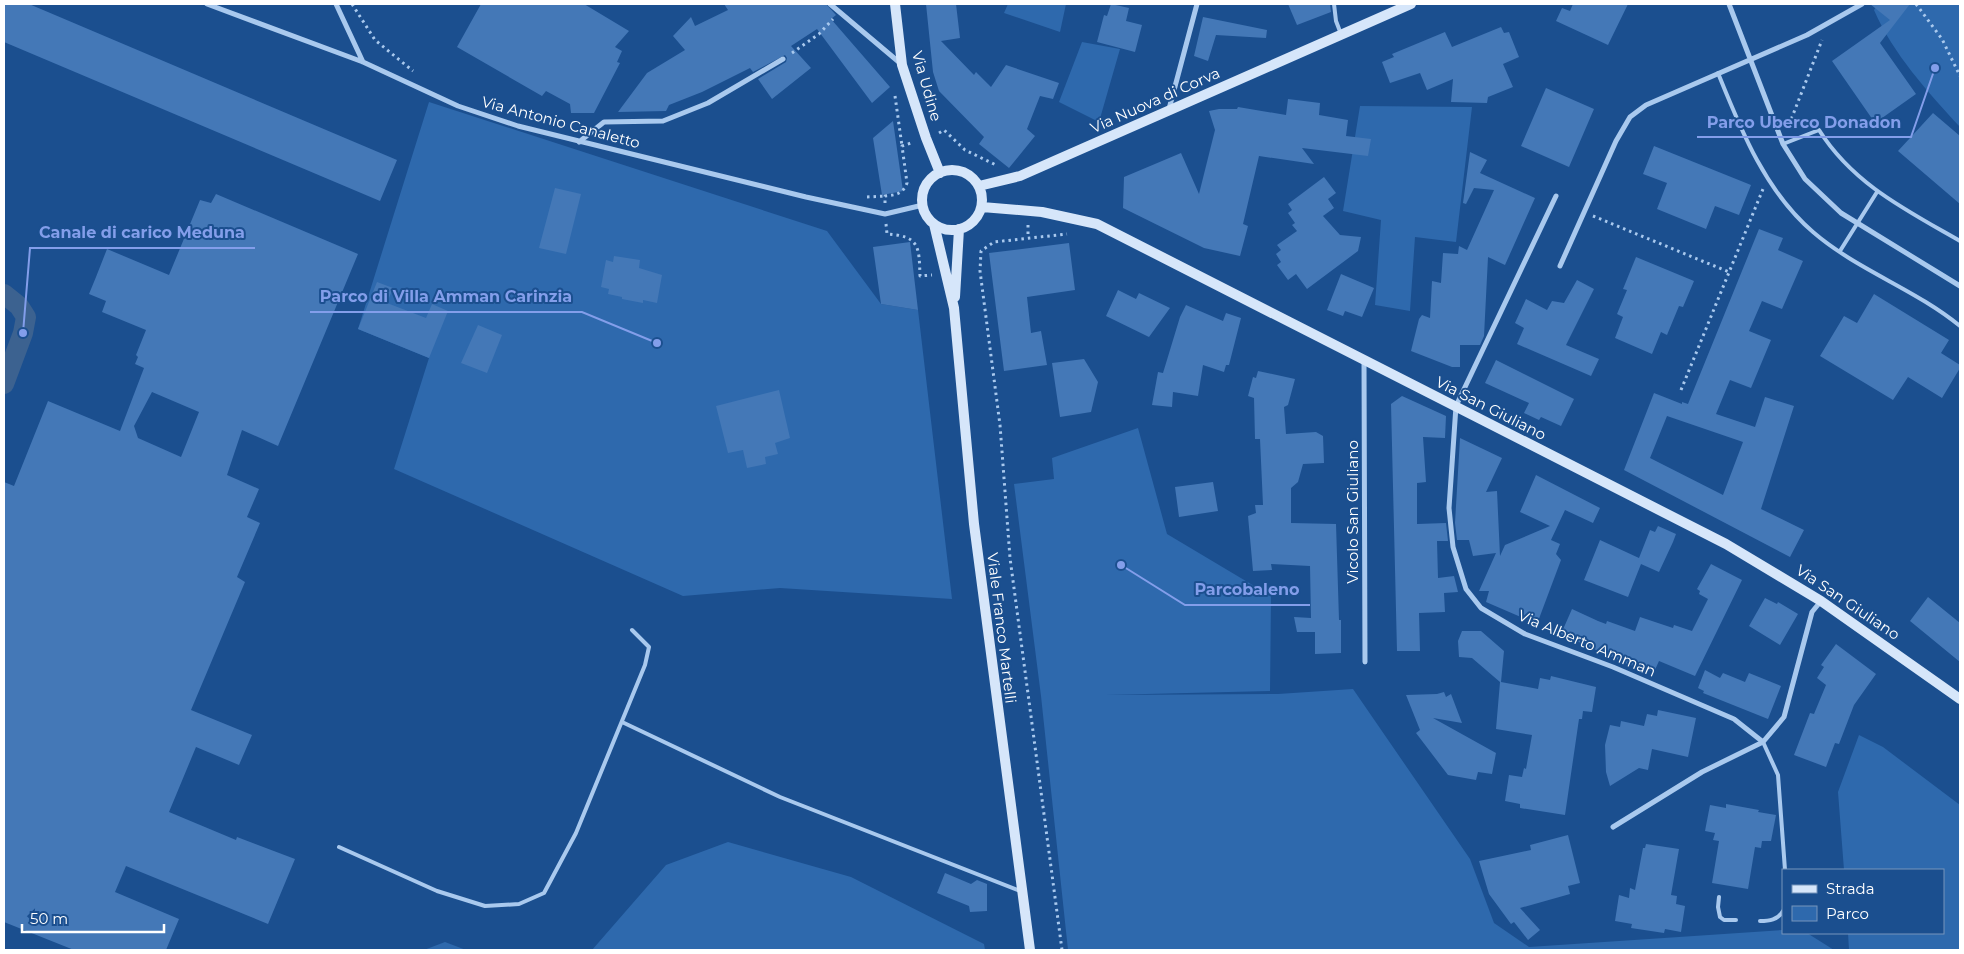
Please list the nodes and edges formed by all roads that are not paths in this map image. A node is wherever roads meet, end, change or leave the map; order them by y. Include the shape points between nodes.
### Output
1 (207, 4) edge
2 (336, 4) edge
3 (830, 4) edge
4 (895, 4) edge
5 (1197, 4) edge
6 (1334, 4) edge
7 (1411, 4) edge
8 (1729, 4) edge
9 (1862, 4) edge
10 (1341, 34) junction
11 (783, 59) road end
12 (1752, 60) junction
13 (363, 62) junction
14 (902, 65) junction
15 (1718, 74) junction
16 (1169, 110) junction
17 (579, 142) junction
18 (1783, 143) junction
19 (940, 173) junction
20 (979, 186) junction
21 (1877, 192) junction
22 (1556, 196) dead end
23 (923, 205) junction
24 (982, 208) junction
25 (1857, 223) junction
26 (934, 224) junction
27 (959, 229) junction
28 (1960, 241) edge
29 (1840, 251) junction
30 (1560, 266) dead end
31 (1960, 286) edge
32 (954, 308) junction
33 (1960, 326) edge
34 (1364, 361) junction
35 (1456, 406) junction
36 (1821, 601) junction
37 (632, 630) dead end
38 (1365, 662) dead end
39 (1960, 699) edge
40 (622, 722) junction
41 (1762, 742) junction
42 (1613, 827) dead end
43 (339, 847) dead end
44 (1785, 869) edge
45 (1023, 892) junction
46 (1719, 896) dead end
47 (1782, 913) edge
48 (1736, 920) dead end
49 (1760, 921) dead end
50 (1030, 950) edge

1 - 13 street, Via Antonio Canaletto
2 - 13 street
3 - 14 street
4 - 14 main road, Via Udine
5 - 16 street
6 - 10 lane
7 - 10 main road, Via Nuova di Corva
8 - 12 street
9 - 12 street
10 - 16 main road, Via Nuova di Corva
11 - 17 street via 708,103 663,121 604,122
12 - 15 street
12 - 18 street
13 - 17 street, Via Antonio Canaletto via 458,106
14 - 19 main road, Via Udine
15 - 29 lane via 1767,179 1807,226
15 - 30 street via 1646,105 1630,117
16 - 20 main road, Via Nuova di Corva via 1020,176
17 - 23 street, Via Antonio Canaletto via 885,214
18 - 21 lane via 1819,130 1829,146
18 - 25 street via 1805,178 1841,213
19 - 20 main road via 960,171
19 - 23 main road via 925,187
20 - 24 main road
21 - 25 lane
21 - 28 lane
22 - 35 street
23 - 26 main road
24 - 27 main road via 972,223
24 - 34 main road, Via San Giuliano via 1042,212 1097,224
25 - 29 lane
25 - 31 street
26 - 27 main road
26 - 32 main road, Viale Franco Martelli
27 - 32 main road, Viale Franco Martelli
29 - 33 lane via 1922,299
32 - 45 main road, Viale Franco Martelli via 974,524
34 - 35 main road, Via San Giuliano
34 - 38 street, Vicolo San Giuliano
35 - 36 main road, Via San Giuliano via 1726,544
35 - 41 street, Via Alberto Amman via 1449,508 1453,546 1466,589 1481,608 1525,634 1613,667 1734,719
36 - 39 main road, Via San Giuliano
36 - 41 street via 1812,612 1784,717
37 - 40 lane via 648,647 645,665
40 - 43 lane via 576,832 544,893 519,904 485,906 437,891
40 - 45 lane via 780,797
41 - 42 street via 1702,772
41 - 44 lane, Via Alberto Amman via 1778,775
45 - 50 main road, Viale Franco Martelli
46 - 48 lane via 1720,917
47 - 49 lane via 1770,921

